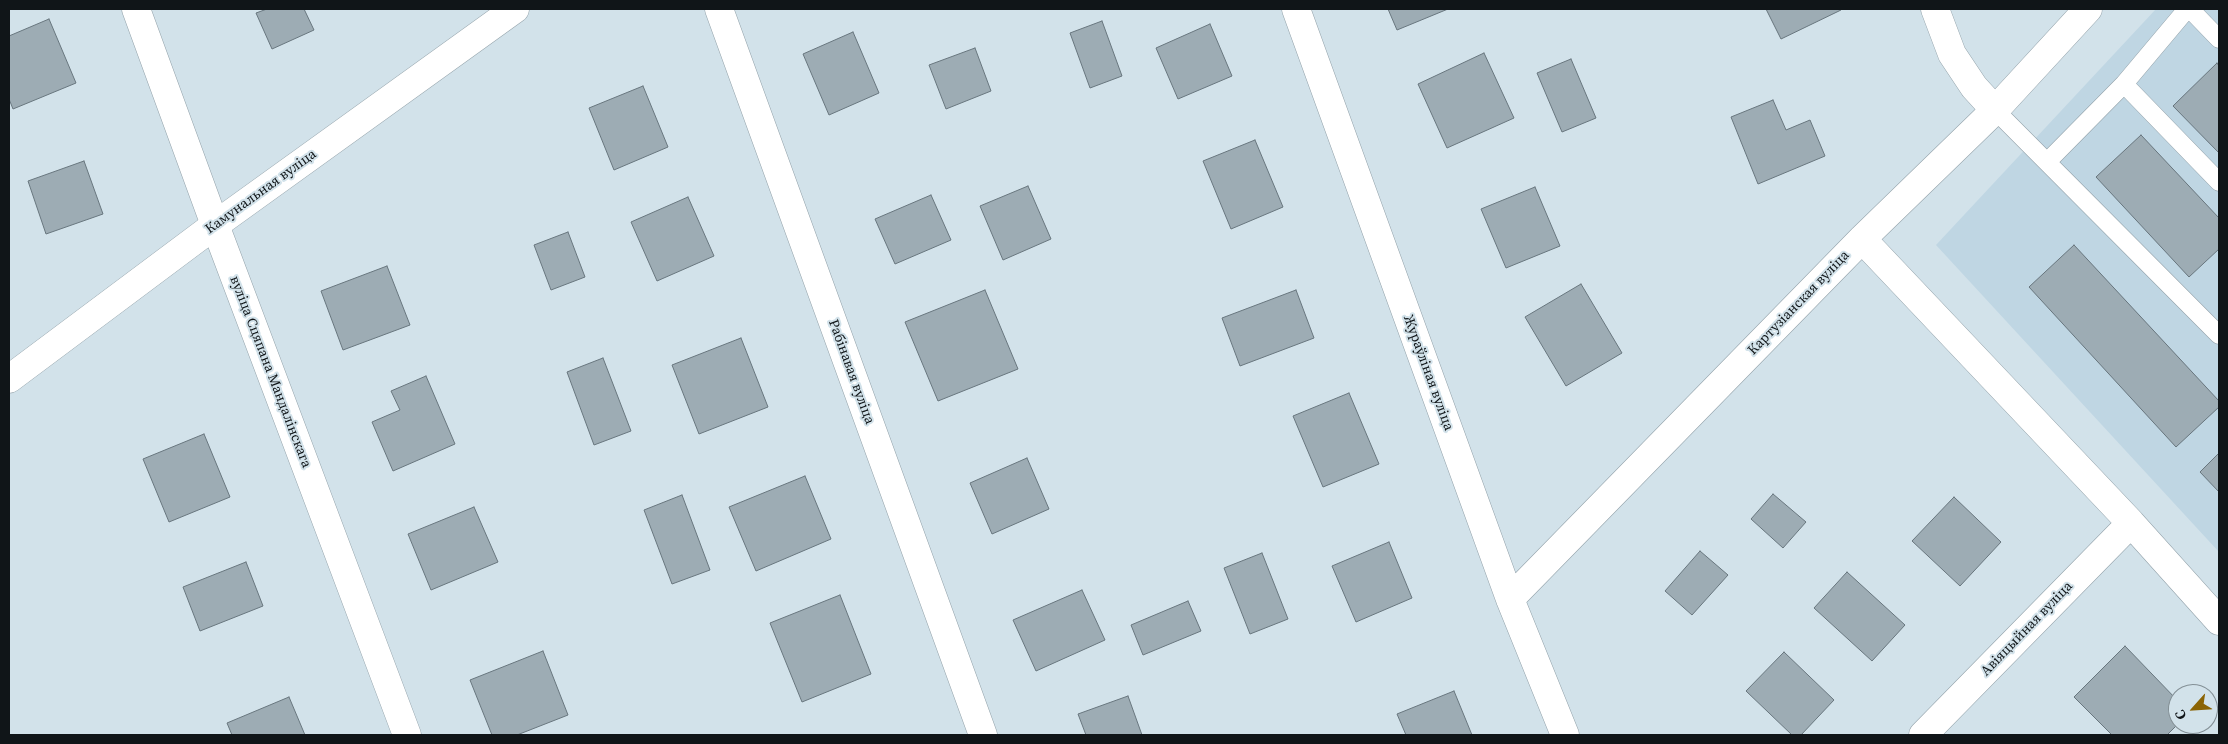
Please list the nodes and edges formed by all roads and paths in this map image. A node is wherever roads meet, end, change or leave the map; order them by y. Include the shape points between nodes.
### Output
1 (136, 9) edge
2 (515, 9) edge
3 (719, 9) edge
4 (1296, 9) edge
5 (1935, 9) edge
6 (2088, 9) edge
7 (2189, 9) edge
8 (2219, 39) edge
9 (2124, 84) junction
10 (1995, 110) junction
11 (2047, 162) junction
12 (2219, 182) edge
13 (215, 225) junction
14 (1862, 240) junction
15 (2219, 334) edge
16 (9, 379) edge
17 (2131, 523) junction
18 (1510, 599) junction
19 (2219, 621) edge
20 (407, 735) edge
21 (983, 735) edge
22 (1565, 735) edge
23 (1923, 735) edge

1 - 13 street, вуліца Сцяпана Мандалінскага
2 - 13 street, Камунальная вуліца
3 - 21 street, Рабінавая вуліца
4 - 18 street, Жураўліная вуліца
5 - 10 street via 1952,54 1974,87
6 - 10 street, Картузіанская вуліца
7 - 8 lane
7 - 9 lane
9 - 11 lane
9 - 12 lane
10 - 11 lane
10 - 14 street, Картузіанская вуліца
11 - 15 lane
13 - 16 street, Камунальная вуліца
13 - 20 street, вуліца Сцяпана Мандалінскага
14 - 17 street
14 - 18 street, Картузіанская вуліца
17 - 19 street
17 - 23 street, Авіяцыйная вуліца
18 - 22 street, Жураўліная вуліца

